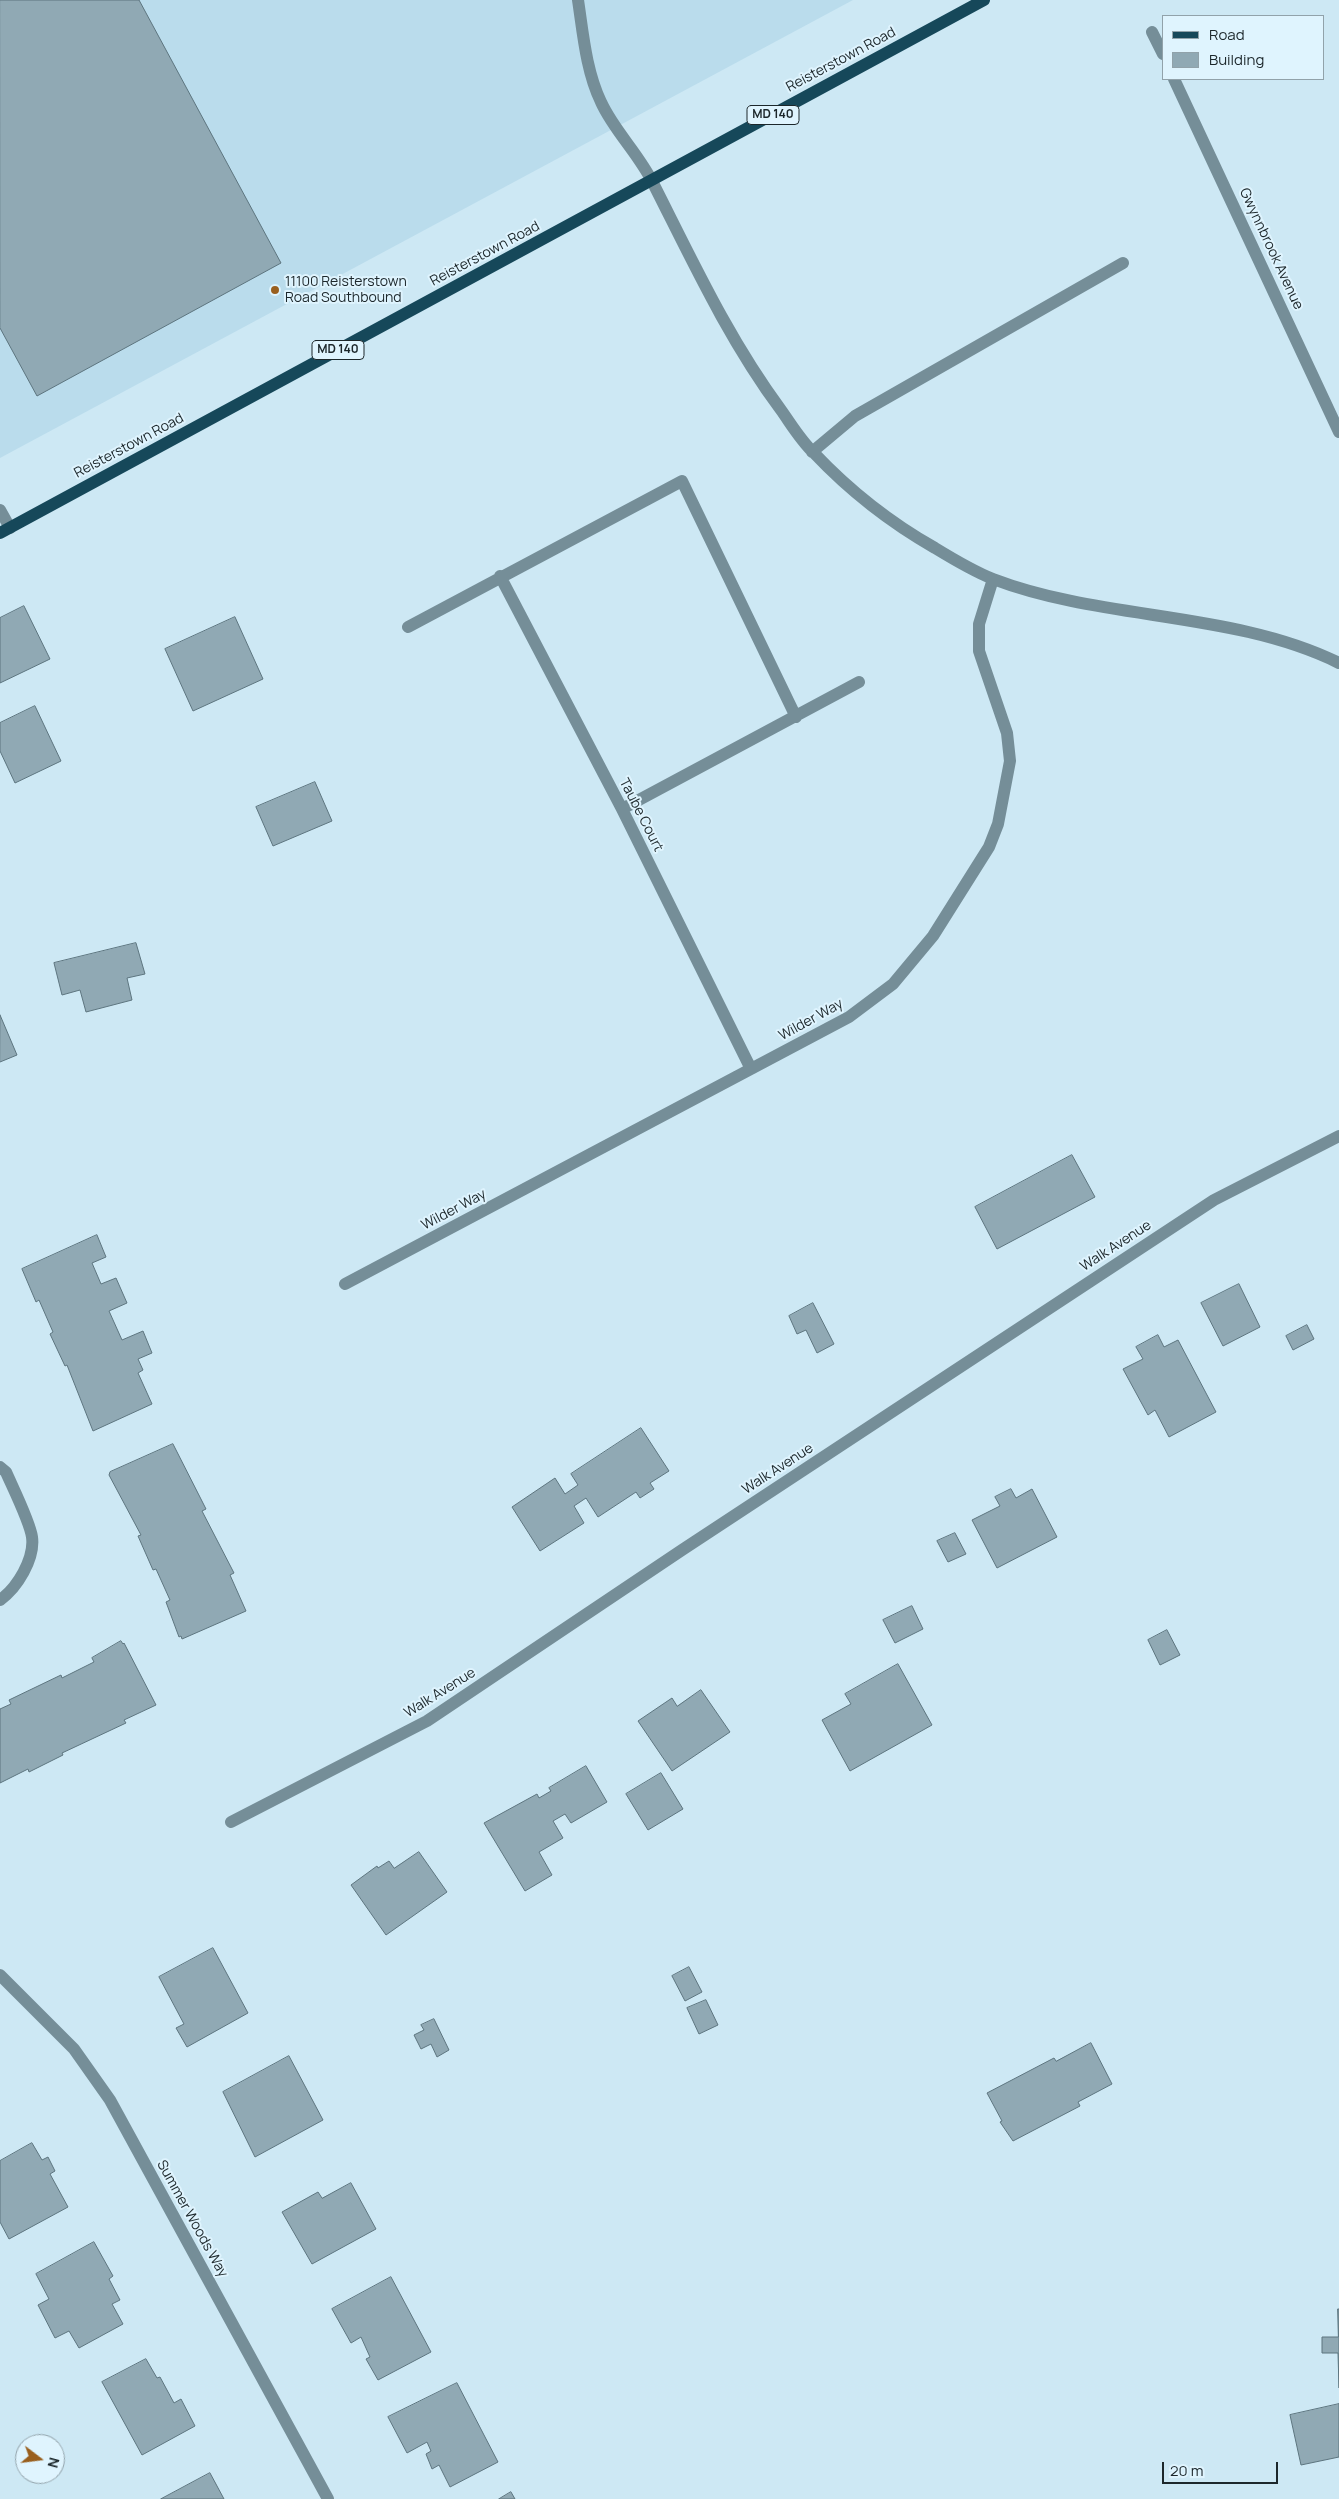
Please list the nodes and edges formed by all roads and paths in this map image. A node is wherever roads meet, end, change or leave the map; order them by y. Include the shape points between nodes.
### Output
1 (578, 0) edge
2 (984, 0) edge
3 (1152, 32) dead end
4 (1162, 52) edge
5 (1174, 80) edge
6 (652, 180) junction
7 (1123, 263) dead end
8 (1339, 432) edge
9 (812, 452) junction
10 (0, 510) edge
11 (5, 530) edge
12 (500, 576) junction
13 (993, 578) junction
14 (408, 627) dead end
15 (1339, 663) edge
16 (859, 682) dead end
17 (796, 717) junction
18 (622, 809) junction
19 (752, 1069) junction
20 (1339, 1136) edge
21 (345, 1284) dead end
22 (0, 1466) edge
23 (0, 1600) edge
24 (231, 1822) dead end
25 (0, 1975) edge
26 (328, 2499) edge

1 - 6 street via 586,54 601,102
2 - 6 main road, Reisterstown Road / MD 140
3 - 4 street
5 - 8 street, Gwynnbrook Avenue
6 - 9 street via 711,300 751,368
6 - 11 main road, Reisterstown Road / MD 140
7 - 9 street via 855,416
9 - 13 street via 903,530
10 - 11 street
12 - 14 street
12 - 17 street via 682,481
12 - 18 street, Taube Court
13 - 15 street via 1056,598 1247,632
13 - 19 street, Wilder Way via 979,624 979,651 1007,733 1010,761 1001,814 989,847 933,936 893,984 850,1017
16 - 17 street
17 - 18 street
18 - 19 street, Taube Court
19 - 21 street, Wilder Way
20 - 24 street, Walk Avenue via 1214,1200 427,1721
22 - 23 street via 6,1472 32,1538 20,1581
25 - 26 street, Summer Woods Way via 74,2048 110,2100

